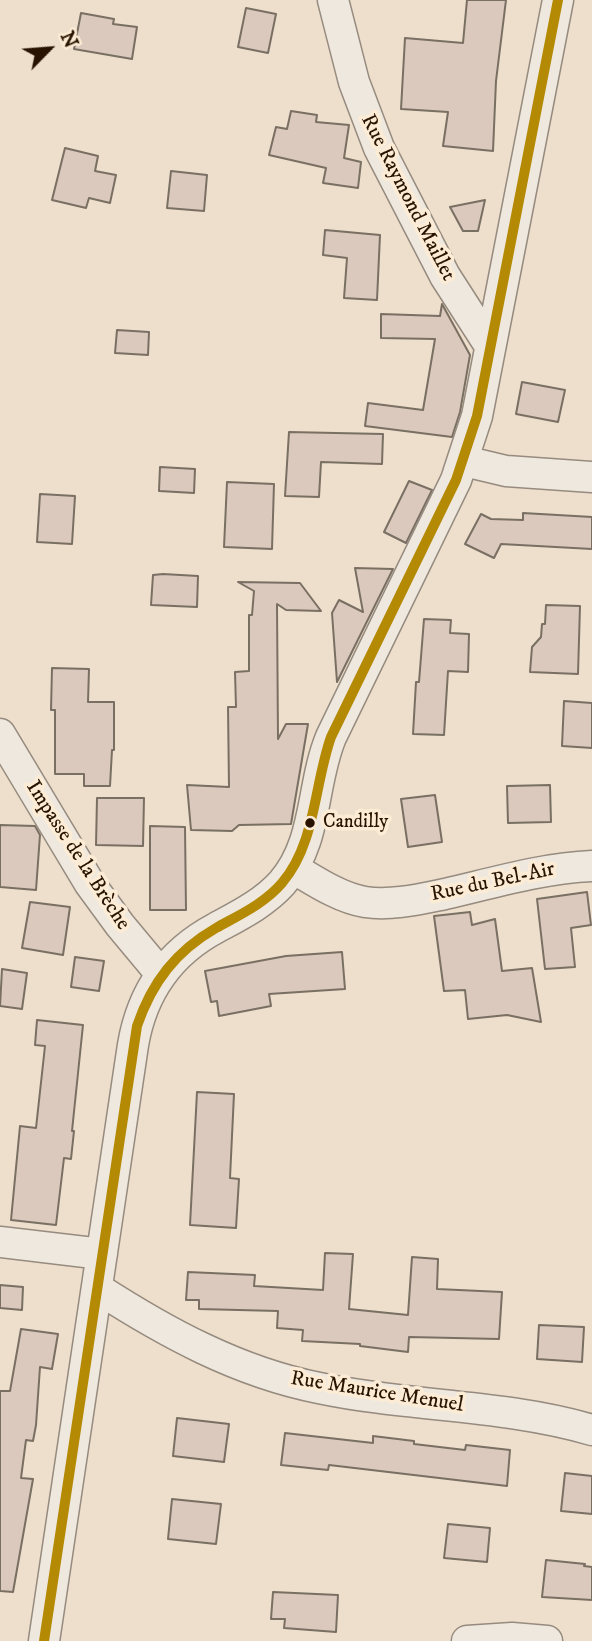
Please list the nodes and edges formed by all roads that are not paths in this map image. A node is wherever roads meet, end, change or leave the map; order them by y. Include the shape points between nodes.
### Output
1 (333, 0) edge
2 (558, 0) edge
3 (490, 346) junction
4 (464, 461) junction
5 (592, 477) edge
6 (0, 734) edge
7 (592, 866) edge
8 (293, 868) junction
9 (160, 973) junction
10 (0, 1242) edge
11 (102, 1254) junction
12 (97, 1288) junction
13 (592, 1430) edge
14 (44, 1641) edge
15 (467, 1641) edge
16 (547, 1641) edge

1 - 3 street, Rue Raymond Maillet via 354,82 379,148 445,276
2 - 3 street
3 - 4 street
4 - 5 street via 506,471
4 - 8 street via 339,719 322,762 306,840
6 - 9 street, Impasse de la Brèche via 90,884
7 - 8 street, Rue du Bel-Air via 394,902 351,898
8 - 9 street via 268,896 186,947
9 - 11 street via 136,1025
10 - 11 street
11 - 12 street
12 - 13 street, Rue Maurice Menuel via 194,1345 289,1381 344,1393 527,1415
12 - 14 street
15 - 16 street

